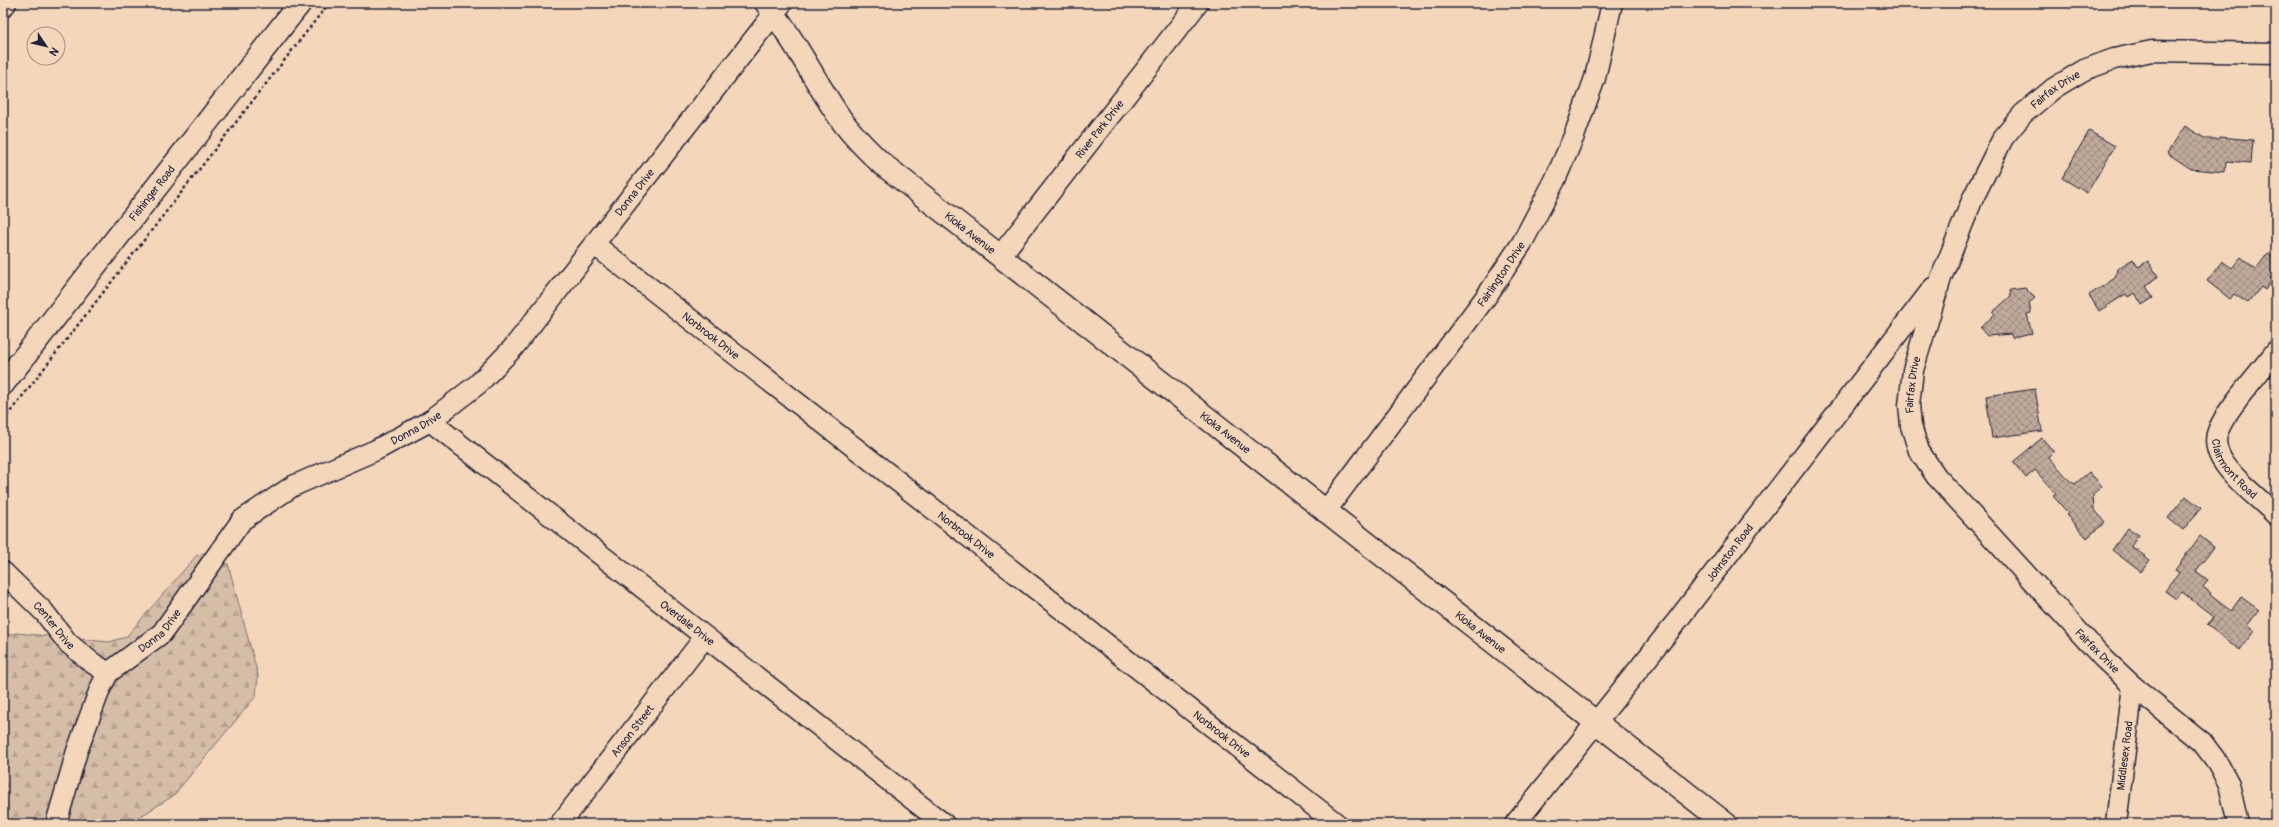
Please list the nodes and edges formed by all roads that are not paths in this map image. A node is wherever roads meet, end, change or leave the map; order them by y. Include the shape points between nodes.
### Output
1 (6, 3) edge
2 (300, 3) edge
3 (1198, 3) edge
4 (1612, 3) edge
5 (774, 6) edge
6 (3, 7) edge
7 (2276, 53) edge
8 (595, 245) junction
9 (1001, 256) junction
10 (1940, 278) junction
11 (2276, 351) edge
12 (3, 384) edge
13 (430, 421) junction
14 (1325, 512) junction
15 (2276, 515) edge
16 (3, 572) edge
17 (705, 637) junction
18 (108, 673) junction
19 (2133, 686) junction
20 (1596, 720) junction
21 (56, 824) edge
22 (560, 824) edge
23 (944, 824) edge
24 (1337, 824) edge
25 (1515, 824) edge
26 (1726, 824) edge
27 (2116, 824) edge
28 (2238, 824) edge

1 - 6 street
2 - 12 street, Fishinger Road
3 - 9 street, River Park Drive
4 - 14 street, Fairlington Drive via 1595,78 1574,136 1555,180 1522,243 1488,294
5 - 8 street, Donna Drive
5 - 9 street, Kioka Avenue via 838,115 866,149
7 - 10 street, Fairfax Drive via 2152,51 2084,70 2054,88 2023,114 2003,138 1973,198
8 - 13 street, Donna Drive via 513,348 478,384
8 - 24 street, Norbrook Drive
9 - 14 street, Kioka Avenue
10 - 19 street, Fairfax Drive via 1911,382 1911,426 1919,451 1936,476 1997,544 2103,658
10 - 20 street, Johnston Road via 1677,621
11 - 15 street, Clairmont Road via 2228,414 2218,431 2216,441 2218,452 2229,469
13 - 17 street, Overdale Drive
13 - 18 street, Donna Drive via 376,450 293,486 242,520 162,633
14 - 20 street, Kioka Avenue
16 - 18 street, Center Drive via 44,612 68,643
17 - 22 street, Anson Street
17 - 23 street, Overdale Drive
18 - 21 street, Donna Drive via 77,751
19 - 27 street, Middlesex Road
19 - 28 street, Fairfax Drive via 2202,742 2229,784
20 - 25 street, Johnston Road
20 - 26 street, Kioka Avenue

